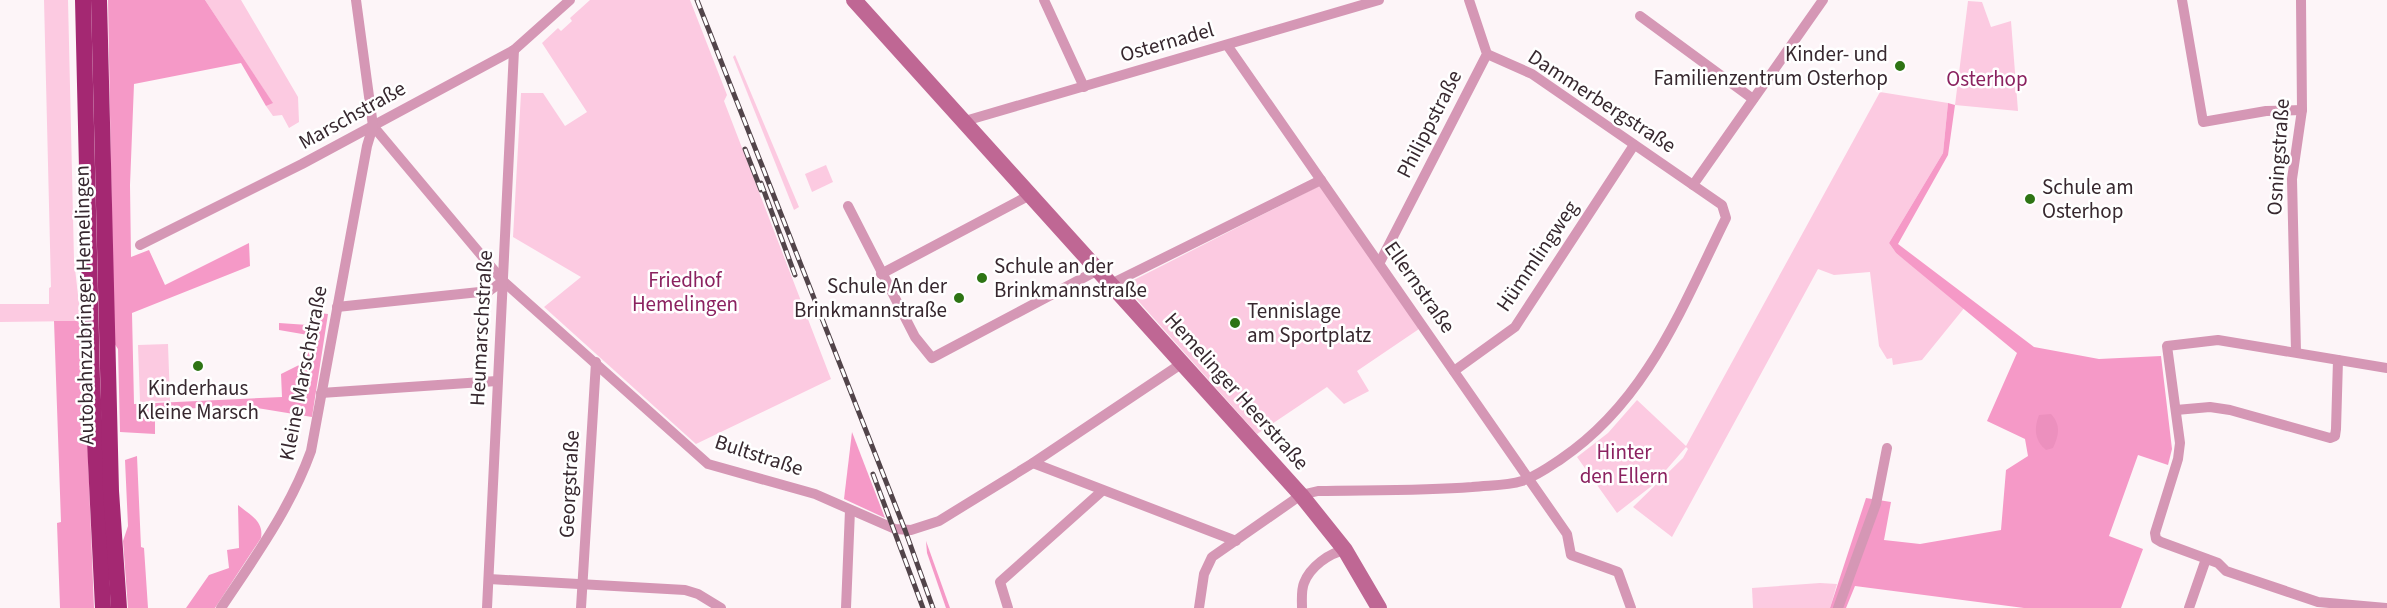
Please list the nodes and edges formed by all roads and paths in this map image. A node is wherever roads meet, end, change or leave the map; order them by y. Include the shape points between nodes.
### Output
1 (74, 0) edge
2 (83, 0) edge
3 (102, 0) edge
4 (356, 0) edge
5 (570, 0) edge
6 (854, 0) edge
7 (1044, 0) edge
8 (1379, 0) edge
9 (1469, 0) edge
10 (1823, 0) edge
11 (2182, 0) edge
12 (2301, 0) edge
13 (1640, 16) dead end
14 (1227, 45) junction
15 (514, 50) junction
16 (1487, 54) junction
17 (1084, 87) junction
18 (1753, 99) junction
19 (2302, 110) junction
20 (965, 121) junction
21 (373, 126) junction
22 (1634, 145) junction
23 (1321, 180) junction
24 (1693, 185) junction
25 (1030, 195) junction
26 (848, 206) dead end
27 (140, 245) dead end
28 (1380, 262) junction
29 (1098, 270) junction
30 (881, 274) junction
31 (504, 281) junction
32 (90, 282) junction
33 (1111, 284) junction
34 (337, 307) junction
35 (2296, 352) junction
36 (2338, 360) junction
37 (596, 362) junction
38 (1181, 364) junction
39 (2387, 368) edge
40 (1454, 371) junction
41 (497, 381) junction
42 (321, 393) junction
43 (2176, 410) junction
44 (1887, 448) dead end
45 (1033, 463) junction
46 (1527, 478) junction
47 (1102, 491) junction
48 (1301, 495) junction
49 (850, 510) junction
50 (1236, 541) junction
51 (1345, 550) junction
52 (2206, 559) junction
53 (489, 579) junction
54 (583, 583) junction
55 (2317, 605) edge
56 (103, 608) edge
57 (119, 608) edge
58 (221, 608) edge
59 (487, 608) edge
60 (581, 608) edge
61 (721, 608) edge
62 (846, 608) edge
63 (1008, 608) edge
64 (1199, 608) edge
65 (1302, 608) edge
66 (1379, 608) edge
67 (1631, 608) edge
68 (1838, 608) edge
69 (2189, 608) edge
70 (2386, 608) edge

1 - 32 highway via 82,246
2 - 32 highway, Autobahnzubringer Hemelingen
3 - 57 highway, Autobahnzubringer Hemelingen via 111,491
4 - 21 street, Kleine Marschstraße
5 - 15 street, Marschstraße
6 - 20 main road, Hemelinger Heerstraße
7 - 17 street
8 - 14 street, Osternadel
9 - 16 street, Philippstraße
10 - 18 street
11 - 19 street via 2203,122 2258,112
12 - 19 street, Osningstraße
13 - 18 street
14 - 17 street, Osternadel
14 - 23 street, Ellernstraße
15 - 21 street, Marschstraße
15 - 31 street, Heumarschstraße
16 - 22 street, Dammerbergstraße via 1532,74
16 - 28 street, Philippstraße
17 - 20 street, Osternadel
18 - 24 street
19 - 35 street, Osningstraße via 2292,178
20 - 25 main road, Hemelinger Heerstraße
21 - 27 street, Marschstraße
21 - 31 street, Bultstraße
21 - 34 street, Kleine Marschstraße
22 - 24 street, Dammerbergstraße
22 - 40 street, Hümmlingweg via 1515,327
23 - 28 street, Ellernstraße
23 - 33 street
24 - 46 street via 1722,206 1726,218 1668,335 1628,399 1601,429 1546,470
25 - 29 main road, Hemelinger Heerstraße
25 - 30 street
26 - 30 street
28 - 40 street, Ellernstraße
29 - 30 street via 932,358 915,337
29 - 33 main road, Hemelinger Heerstraße
31 - 34 street via 489,291
31 - 37 street, Bultstraße
31 - 41 street, Heumarschstraße
32 - 56 highway, Autobahnzubringer Hemelingen
33 - 38 main road, Hemelinger Heerstraße
34 - 42 street, Kleine Marschstraße
35 - 36 street
35 - 43 street via 2218,339 2167,346
36 - 39 street
36 - 43 street via 2336,429 2335,436 2330,438 2230,410
37 - 49 street, Bultstraße via 708,464 789,485
37 - 54 street, Georgstraße
38 - 45 street, Bultstraße
38 - 48 main road, Hemelinger Heerstraße
40 - 46 street, Ellernstraße
41 - 42 street
41 - 53 street, Heumarschstraße
42 - 58 street, Kleine Marschstraße via 312,451 301,479 277,525
43 - 52 street via 2178,459 2156,538
44 - 68 street via 1876,504
45 - 47 street
45 - 49 street, Bultstraße via 939,521 911,530 882,525
46 - 48 street via 1510,484 1318,491
46 - 67 street, Ellernstraße via 1567,534 1567,559 1618,572
47 - 50 street
47 - 63 street via 1000,582
48 - 50 street
48 - 51 main road, Hemelinger Heerstraße
49 - 62 street
50 - 64 street via 1212,557 1204,574
51 - 65 street via 1335,552 1314,568 1303,584
51 - 66 main road, Hemelinger Heerstraße
52 - 55 street via 2226,571
52 - 69 street
53 - 54 street
53 - 59 street, Heumarschstraße
54 - 60 street, Georgstraße
54 - 61 street via 685,590
55 - 70 street

